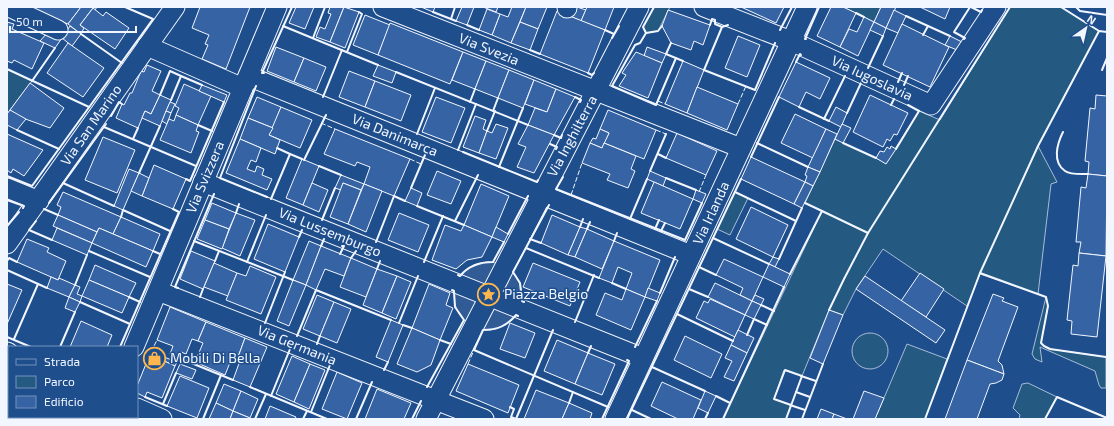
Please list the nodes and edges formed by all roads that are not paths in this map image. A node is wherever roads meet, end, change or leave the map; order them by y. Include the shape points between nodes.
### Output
1 (9, 7) edge
2 (175, 7) edge
3 (277, 7) edge
4 (383, 7) edge
5 (640, 7) edge
6 (704, 7) edge
7 (806, 7) edge
8 (996, 7) edge
9 (58, 30) dead end
10 (791, 41) junction
11 (147, 46) junction
12 (246, 82) junction
13 (596, 91) junction
14 (741, 148) junction
15 (204, 182) junction
16 (7, 188) edge
17 (542, 194) junction
18 (39, 201) junction
19 (7, 244) edge
20 (691, 255) junction
21 (158, 290) junction
22 (489, 296) junction
23 (134, 346) edge
24 (643, 358) junction
25 (436, 400) junction
26 (138, 408) edge
27 (162, 419) edge
28 (426, 419) edge
29 (484, 419) edge
30 (615, 419) edge

1 - 9 street
2 - 11 street, Via San Marino
3 - 12 street, Via Svizzera
4 - 13 street, Via Svezia
5 - 13 street, Via Inghilterra
6 - 10 street, Via Iugoslavia
7 - 10 street, Via Irlanda
8 - 10 street, Via Iugoslavia via 931,105
10 - 14 street, Via Irlanda
11 - 12 street, Via Danimarca
11 - 18 street, Via San Marino
12 - 15 street, Via Svizzera
12 - 17 street, Via Danimarca
13 - 14 street, Via Svezia
13 - 17 street, Via Inghilterra
14 - 20 street, Via Irlanda
15 - 21 street, Via Svizzera
15 - 22 street, Via Lussemburgo
16 - 18 street
17 - 20 street, Via Danimarca
17 - 22 street, Via Inghilterra
18 - 19 street, Via San Marino
20 - 24 street, Via Irlanda
21 - 23 street, Via Svizzera
21 - 25 street, Via Germania
22 - 24 street, Via Lussemburgo
22 - 25 street, Via Inghilterra
24 - 30 street, Via Irlanda
25 - 28 street, Via Inghilterra
25 - 29 street, Via Germania
26 - 27 street

